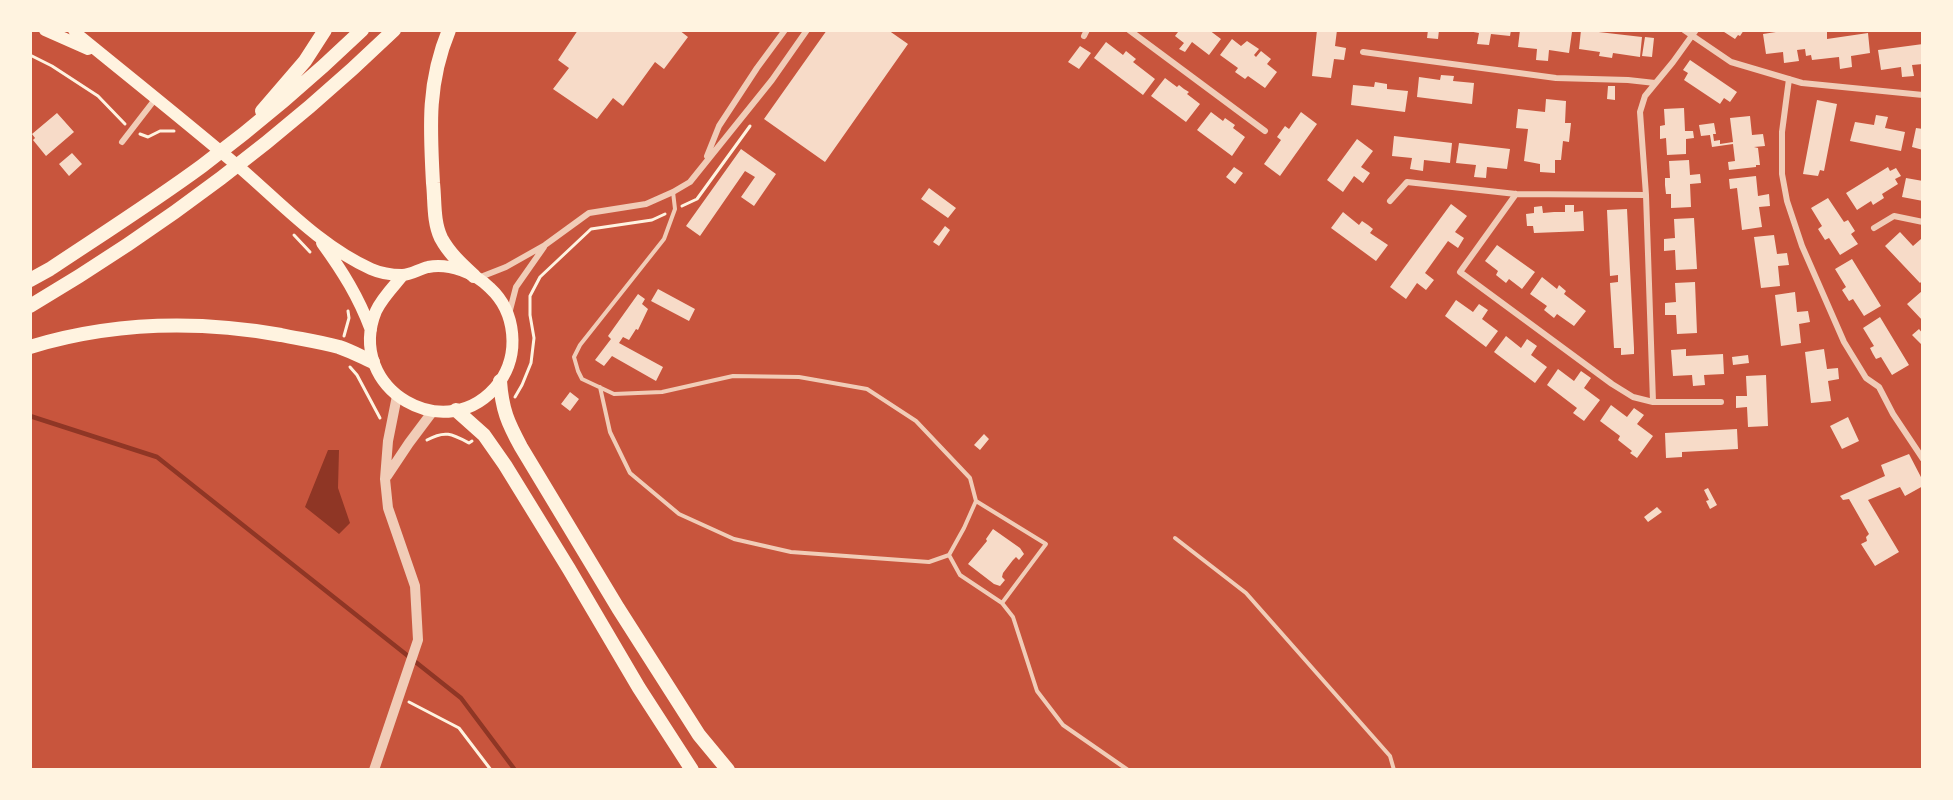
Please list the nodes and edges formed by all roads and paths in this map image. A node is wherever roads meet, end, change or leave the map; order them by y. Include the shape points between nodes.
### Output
1 (45, 30) edge
2 (74, 30) edge
3 (325, 30) edge
4 (362, 30) edge
5 (394, 30) edge
6 (449, 30) edge
7 (785, 30) edge
8 (807, 30) edge
9 (1129, 30) edge
10 (1684, 30) edge
11 (1696, 30) edge
12 (1692, 36) junction
13 (1363, 52) dead end
14 (102, 55) junction
15 (1789, 79) junction
16 (1655, 83) junction
17 (1923, 95) edge
18 (156, 98) junction
19 (1265, 130) dead end
20 (122, 142) dead end
21 (234, 142) junction
22 (704, 164) junction
23 (673, 192) junction
24 (1516, 194) junction
25 (1646, 195) junction
26 (1390, 201) dead end
27 (1923, 222) edge
28 (1874, 228) dead end
29 (318, 237) junction
30 (545, 245) junction
31 (403, 275) junction
32 (476, 277) junction
33 (30, 280) edge
34 (30, 306) edge
35 (508, 315) junction
36 (371, 330) junction
37 (30, 347) edge
38 (373, 362) junction
39 (500, 381) junction
40 (600, 387) junction
41 (397, 396) junction
42 (1653, 402) junction
43 (1721, 402) dead end
44 (456, 410) junction
45 (433, 411) junction
46 (1923, 459) edge
47 (385, 479) junction
48 (976, 501) junction
49 (1175, 538) dead end
50 (949, 555) junction
51 (1002, 603) junction
52 (399, 696) junction
53 (374, 770) edge
54 (491, 770) edge
55 (692, 770) edge
56 (728, 770) edge
57 (1128, 770) edge
58 (1394, 770) edge

1 - 14 main road
2 - 14 main road
3 - 21 highway via 305,61
4 - 21 highway via 288,99
5 - 34 highway via 336,85 214,185 116,254
6 - 32 highway via 431,96 435,217 450,253
7 - 22 street via 718,126
8 - 22 street
9 - 19 street
10 - 12 street
11 - 12 street
12 - 15 street via 1731,62
12 - 16 street
13 - 16 street via 1542,77
14 - 18 main road
15 - 17 street
15 - 46 street via 1782,132 1782,174 1802,246 1844,342 1866,378 1879,387
16 - 25 street via 1640,112
18 - 20 street
18 - 29 main road
21 - 33 highway
22 - 23 street via 690,182
23 - 30 street via 646,204 589,213
23 - 40 lane via 675,209 663,239 574,357 582,379
24 - 25 street
24 - 26 street via 1407,182
24 - 42 street via 1460,272 1612,384 1633,397
25 - 42 street
27 - 28 street via 1894,216
29 - 31 main road via 372,269
29 - 36 main road via 356,294
30 - 32 street via 506,267
30 - 35 street via 516,287
31 - 32 main road via 439,267
31 - 36 main road via 376,310
32 - 35 main road via 496,294
35 - 39 main road via 513,338 510,360
36 - 38 main road
37 - 38 highway via 76,334 127,327 203,326 324,343
38 - 41 main road
39 - 44 main road via 473,405
39 - 56 highway via 507,421 521,447 699,735
40 - 48 lane via 614,394 662,392 733,376 799,377 867,389 916,421 970,478
40 - 50 lane via 610,432 630,473 679,514 734,538 791,552 929,562
41 - 45 main road
41 - 47 street
42 - 43 street
44 - 45 main road
44 - 55 highway via 484,435 505,465
45 - 47 street
47 - 52 street via 388,508 415,586 418,640
48 - 50 lane
48 - 51 lane via 1046,544
49 - 58 lane via 1246,593 1390,756
50 - 51 lane via 960,576
51 - 57 lane via 1013,617 1037,691 1063,725
52 - 53 street
52 - 54 path via 459,728

